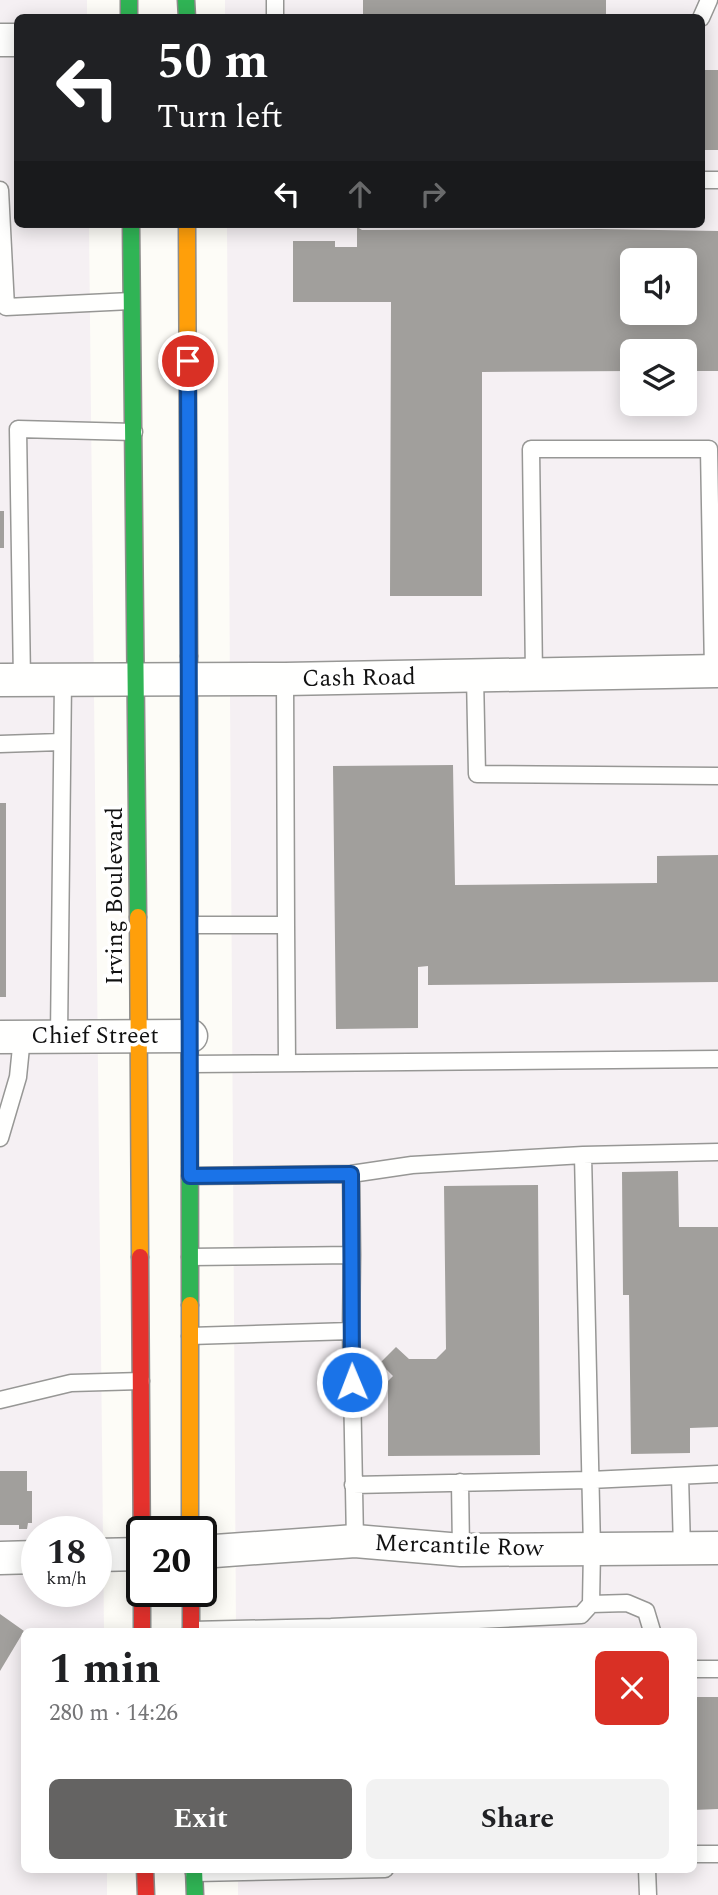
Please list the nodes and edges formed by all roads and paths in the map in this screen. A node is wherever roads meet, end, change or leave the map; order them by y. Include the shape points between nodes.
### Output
1 (0, 190) edge
2 (131, 228) edge
3 (187, 228) edge
4 (132, 301) junction
5 (134, 432) junction
6 (714, 448) edge
7 (715, 671) edge
8 (534, 675) junction
9 (475, 676) junction
10 (190, 679) junction
11 (285, 679) junction
12 (11, 680) edge
13 (63, 680) junction
14 (137, 680) junction
15 (61, 742) junction
16 (0, 744) edge
17 (718, 776) edge
18 (191, 925) junction
19 (286, 925) junction
20 (138, 1036) junction
21 (11, 1037) edge
22 (58, 1037) junction
23 (191, 1050) junction
24 (718, 1059) edge
25 (287, 1063) junction
26 (0, 1138) edge
27 (718, 1152) edge
28 (583, 1155) junction
29 (351, 1174) junction
30 (190, 1176) junction
31 (352, 1255) junction
32 (190, 1257) junction
33 (351, 1331) junction
34 (190, 1336) junction
35 (141, 1381) junction
36 (0, 1400) edge
37 (718, 1474) edge
38 (680, 1476) junction
39 (590, 1480) junction
40 (460, 1482) junction
41 (353, 1485) junction
42 (142, 1516) edge
43 (190, 1516) edge
44 (355, 1541) junction
45 (718, 1548) edge
46 (592, 1549) junction
47 (682, 1549) junction
48 (461, 1550) junction
49 (217, 1551) edge
50 (21, 1557) edge
51 (0, 1558) edge
52 (591, 1604) junction
53 (142, 1607) edge
54 (191, 1607) edge
55 (142, 1628) edge
56 (191, 1628) edge
57 (349, 1628) edge
58 (651, 1628) edge
59 (718, 1669) edge
60 (697, 1670) edge
61 (697, 1854) edge
62 (718, 1854) edge
63 (145, 1873) edge
64 (194, 1873) edge
65 (647, 1873) edge
66 (146, 1895) edge
67 (195, 1895) edge
68 (648, 1895) edge

1 - 4 lane via 6,307
2 - 4 main road, Irving Boulevard
3 - 10 main road via 181,335
4 - 5 main road, Irving Boulevard via 139,337
5 - 12 lane via 18,429
5 - 14 main road, Irving Boulevard
6 - 7 lane
6 - 8 lane via 530,449
7 - 8 street, Cash Road
8 - 9 street, Cash Road
9 - 11 street, Cash Road
9 - 17 lane via 477,774
10 - 11 street, Cash Road
10 - 14 street, Cash Road
10 - 18 main road
11 - 19 lane
12 - 13 street, Cash Road
13 - 14 street, Cash Road
13 - 15 lane
14 - 20 main road, Irving Boulevard
15 - 16 lane
15 - 22 lane
18 - 19 lane
18 - 23 main road
19 - 25 lane
20 - 22 street, Chief Street
20 - 23 street, Chief Street
20 - 35 main road, Irving Boulevard
21 - 22 street, Chief Street
21 - 26 lane via 18,1077
23 - 25 lane
23 - 30 main road
24 - 25 lane
27 - 28 lane
28 - 29 lane via 412,1165
28 - 39 lane
29 - 30 lane
29 - 31 lane
30 - 32 main road
31 - 32 lane
31 - 33 lane
32 - 34 main road
33 - 34 lane
33 - 41 lane
34 - 43 main road
35 - 36 lane via 71,1384
35 - 42 main road, Irving Boulevard
37 - 38 lane
38 - 39 lane
38 - 47 lane
39 - 40 lane
39 - 46 lane
40 - 41 lane
40 - 48 lane
41 - 44 lane
44 - 48 street, Mercantile Row
44 - 49 street, Mercantile Row
45 - 47 street, Mercantile Row
46 - 47 street, Mercantile Row
46 - 48 street, Mercantile Row
46 - 52 lane
50 - 51 street
52 - 57 lane via 582,1615
52 - 58 lane via 627,1603 646,1611
53 - 55 main road
54 - 56 main road
59 - 60 lane
61 - 62 lane
63 - 66 main road
64 - 67 main road
65 - 68 lane

